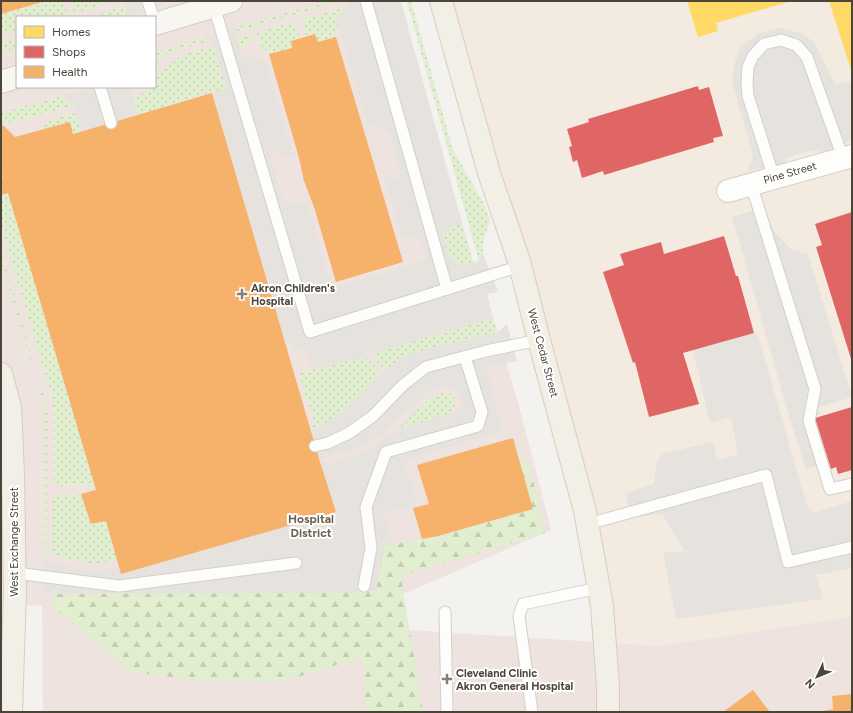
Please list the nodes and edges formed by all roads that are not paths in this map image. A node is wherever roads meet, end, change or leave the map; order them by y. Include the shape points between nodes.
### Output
1 (148, 1) edge
2 (366, 1) edge
3 (441, 1) edge
4 (223, 3) edge
5 (153, 16) edge
6 (156, 23) edge
7 (16, 77) edge
8 (1, 82) edge
9 (100, 88) edge
10 (111, 123) dead end
11 (848, 157) edge
12 (774, 178) junction
13 (751, 184) junction
14 (728, 191) dead end
15 (520, 266) junction
16 (447, 289) junction
17 (539, 340) junction
18 (465, 356) junction
19 (1, 374) edge
20 (315, 446) dead end
21 (852, 484) edge
22 (588, 524) junction
23 (852, 547) edge
24 (296, 563) dead end
25 (15, 573) junction
26 (364, 586) dead end
27 (598, 588) junction
28 (445, 612) dead end
29 (11, 712) edge
30 (447, 712) edge
31 (532, 712) edge
32 (608, 712) edge

1 - 5 lane
2 - 16 lane
3 - 15 main road, West Cedar Street via 489,173
4 - 6 main road
4 - 16 lane via 310,332
7 - 8 main road
9 - 10 lane
11 - 12 street, Pine Street
11 - 12 lane via 807,57 796,45 781,40 764,44 753,56 748,67 748,96
12 - 13 street, Pine Street
13 - 14 street, Pine Street
13 - 21 lane via 815,389 809,420 830,489
15 - 16 lane
15 - 17 main road, West Cedar Street
17 - 18 lane
17 - 22 main road, West Cedar Street
18 - 20 lane via 426,367 403,385 373,416 349,433
18 - 26 lane via 482,412 478,426 386,452 366,507 371,548
19 - 25 main road, West Exchange Street via 10,407
22 - 23 lane via 766,475 788,562
22 - 27 main road, West Cedar Street
24 - 25 lane via 119,586
25 - 29 main road, West Exchange Street
27 - 31 lane via 523,604 519,616
27 - 32 main road, West Cedar Street via 602,606
28 - 30 lane

